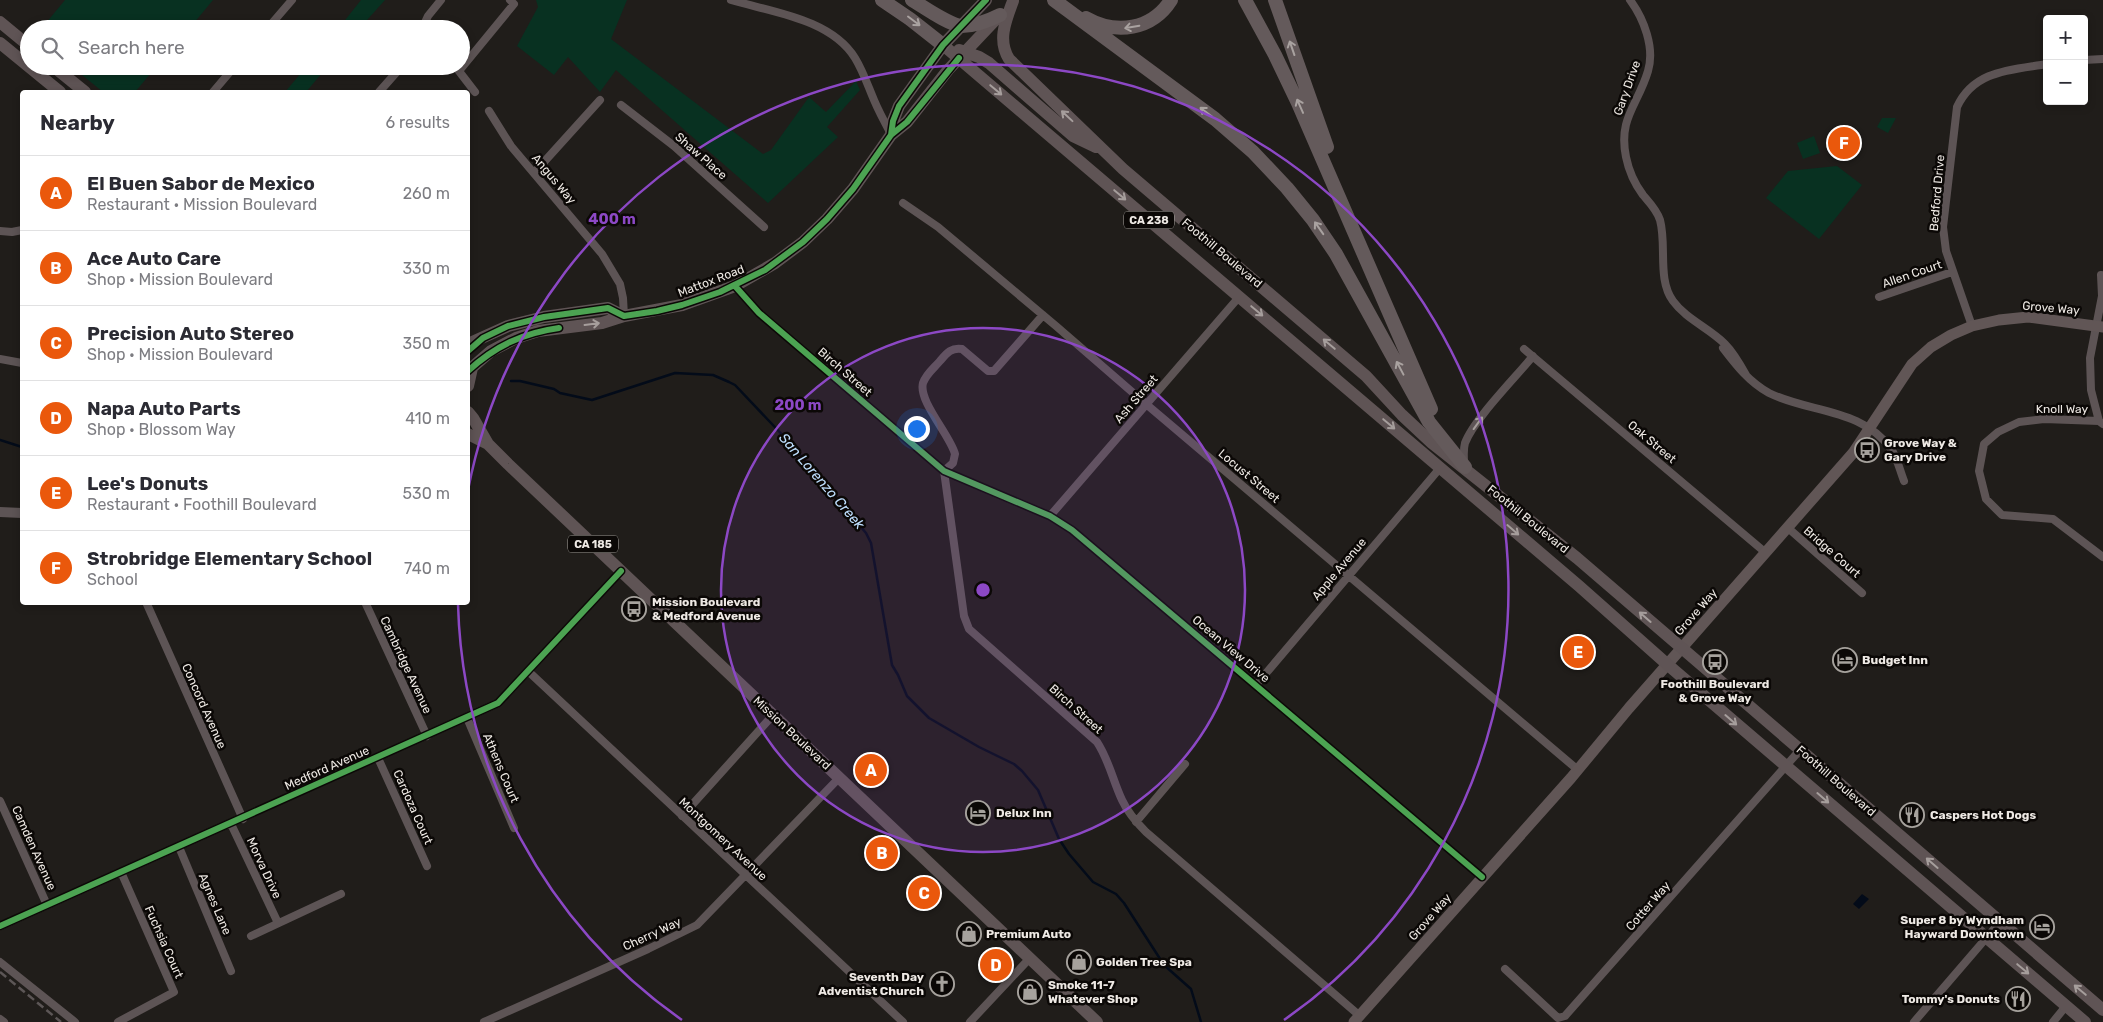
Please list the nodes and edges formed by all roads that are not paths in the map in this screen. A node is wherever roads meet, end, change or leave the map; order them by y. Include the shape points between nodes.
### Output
1 (292, 0) edge
2 (441, 0) edge
3 (731, 0) edge
4 (882, 0) edge
5 (912, 0) edge
6 (986, 0) edge
7 (1014, 0) edge
8 (1055, 0) edge
9 (1171, 0) edge
10 (1245, 0) edge
11 (1276, 0) edge
12 (1630, 0) edge
13 (512, 2) edge
14 (1000, 15) junction
15 (275, 20) edge
16 (426, 20) edge
17 (0, 22) edge
18 (962, 26) junction
19 (15, 35) junction
20 (20, 39) edge
21 (943, 45) junction
22 (2, 46) edge
23 (470, 53) edge
24 (962, 55) junction
25 (2103, 59) edge
26 (20, 60) edge
27 (2088, 60) edge
28 (2043, 65) edge
29 (39, 75) edge
30 (64, 75) edge
31 (228, 75) edge
32 (394, 75) edge
33 (462, 75) edge
34 (57, 90) edge
35 (83, 90) edge
36 (215, 90) edge
37 (382, 90) edge
38 (475, 92) dead end
39 (600, 100) dead end
40 (621, 105) dead end
41 (489, 111) dead end
42 (891, 135) junction
43 (1103, 150) junction
44 (534, 173) junction
45 (903, 203) dead end
46 (764, 227) dead end
47 (20, 230) edge
48 (0, 231) edge
49 (1952, 272) junction
50 (2101, 275) dead end
51 (735, 286) junction
52 (1382, 295) junction
53 (1239, 297) junction
54 (1879, 297) dead end
55 (1043, 315) junction
56 (624, 316) junction
57 (1972, 326) junction
58 (2100, 327) edge
59 (483, 338) junction
60 (470, 343) edge
61 (1524, 348) dead end
62 (470, 349) edge
63 (1534, 356) junction
64 (0, 359) edge
65 (20, 363) edge
66 (470, 369) edge
67 (1146, 404) junction
68 (470, 415) edge
69 (2101, 422) edge
70 (1870, 430) junction
71 (470, 435) edge
72 (488, 444) junction
73 (1465, 467) junction
74 (1440, 468) junction
75 (944, 471) junction
76 (1904, 481) dead end
77 (0, 512) edge
78 (20, 513) edge
79 (1050, 516) junction
80 (1788, 528) junction
81 (1766, 553) junction
82 (2103, 557) edge
83 (621, 571) junction
84 (1350, 575) junction
85 (1862, 593) dead end
86 (147, 605) edge
87 (366, 605) edge
88 (1682, 649) junction
89 (1668, 665) junction
90 (528, 672) junction
91 (1256, 685) junction
92 (773, 715) junction
93 (467, 718) junction
94 (427, 736) junction
95 (1800, 750) junction
96 (378, 758) junction
97 (1185, 764) dead end
98 (1786, 766) junction
99 (1578, 770) junction
100 (839, 778) junction
101 (0, 800) edge
102 (682, 816) junction
103 (243, 819) junction
104 (1136, 822) junction
105 (231, 824) junction
106 (514, 828) dead end
107 (179, 847) junction
108 (427, 866) dead end
109 (121, 872) junction
110 (746, 875) junction
111 (1482, 877) junction
112 (341, 894) dead end
113 (47, 905) junction
114 (2000, 922) junction
115 (278, 923) junction
116 (0, 926) edge
117 (251, 936) dead end
118 (1986, 938) junction
119 (1029, 959) junction
120 (0, 962) edge
121 (1505, 969) dead end
122 (231, 971) dead end
123 (2066, 1006) junction
124 (2103, 1010) edge
125 (0, 1019) edge
126 (1357, 1019) edge
127 (4, 1022) edge
128 (75, 1022) edge
129 (118, 1022) edge
130 (484, 1022) edge
131 (903, 1022) edge
132 (970, 1022) edge
133 (1096, 1022) edge
134 (1914, 1022) edge
135 (2053, 1022) edge
136 (2085, 1022) edge

1 - 15 street
2 - 16 street
3 - 42 street via 810,23 838,38 859,65
4 -> 21 highway, CA 238
5 - 18 highway
6 - 18 main road
7 - 14 main road
43 -> 7 main road via 1007,55 1003,43 1004,30
9 -> 8 highway via 1149,22 1122,28 1092,22
73 -> 8 highway via 1429,422 1336,254 1287,188 1223,126
52 -> 10 highway via 1291,87
52 -> 11 highway
12 - 70 street, Gary Drive via 1648,40 1650,62 1626,123 1624,146 1634,181 1659,217 1665,284 1669,294 1682,311 1730,349 1746,375 1768,392 1796,404 1845,415
13 - 23 street
14 - 18 highway
14 - 24 main road
17 - 19 main road
18 - 21 main road
19 - 20 main road
19 - 22 main road
21 - 24 main road, CA 238
21 - 42 main road via 899,106
22 - 26 main road
24 - 42 main road via 908,122
24 - 43 main road, Foothill Boulevard via 989,63 1073,136
24 -> 53 main road, Foothill Boulevard / CA 238
25 - 27 street
28 - 49 street, Bedford Drive via 1995,73 1979,80 1967,91 1958,107 1943,227
29 - 34 main road
30 - 35 main road
31 - 36 street
32 - 37 street
33 - 38 street
39 - 44 street
40 - 46 street, Shaw Place via 674,146
41 - 44 street, Angus Way via 511,146
42 - 51 main road, Mattox Road via 820,227 775,263
73 -> 43 main road, Foothill Boulevard via 1414,426 1359,370
44 - 56 street, Angus Way via 616,274
45 - 55 street, Locust Street via 938,226
47 - 48 street
49 - 54 street, Allen Court
49 - 57 street, Bedford Drive
50 - 58 street
51 - 56 main road, Mattox Road via 682,305
51 - 75 street, Birch Street via 759,313
52 - 73 highway via 1434,415
53 - 67 street, Ash Street
53 -> 74 main road, Foothill Boulevard / CA 238
55 - 67 street, Locust Street
55 - 75 street via 994,371 958,348 949,351 926,376 925,397 955,454 953,463
56 - 59 main road, Mattox Road via 608,308 544,317 508,326
66 -> 56 main road, Mattox Road via 491,351 516,338
57 - 58 main road, Grove Way via 2028,317
57 - 70 main road, Grove Way via 1938,343 1912,364
58 - 69 street via 2090,366 2092,390
59 - 60 main road, Mattox Road
59 - 62 main road, Mattox Road
61 - 63 street, Oak Street
73 -> 63 street via 1464,451 1468,436
63 - 81 street, Oak Street
64 - 65 street
67 - 79 street, Ash Street
67 - 84 street, Locust Street
68 - 72 main road, Mission Boulevard / CA 185
69 - 82 street, Knoll Way via 2044,419 2019,422 1998,432 1984,444 1979,471 1986,499 2002,515 2053,519
70 - 76 street, Gary Drive via 1892,450
70 - 80 main road, Grove Way
71 - 72 main road, Mission Boulevard / CA 185
72 - 83 main road, Mission Boulevard / CA 185
88 -> 73 main road, Foothill Boulevard
74 - 84 street, Apple Avenue
74 -> 89 main road, Foothill Boulevard
75 - 79 street, Ocean View Drive
75 - 104 street, Birch Street via 966,624 974,635 1097,742 1109,762 1123,802
77 - 78 street
79 - 91 street, Ocean View Drive via 1072,530
80 - 81 main road, Grove Way
80 - 85 street, Bridge Court
81 - 88 main road, Grove Way
83 - 90 street, Medford Avenue
83 - 92 main road, Mission Boulevard / CA 185
84 - 91 street, Apple Avenue
84 - 99 street, Locust Street
86 - 103 street, Concord Avenue
87 - 94 street, Cambridge Avenue
88 - 89 main road, Grove Way
88 - 95 main road, Foothill Boulevard
89 -> 98 main road, Foothill Boulevard
89 - 99 main road, Grove Way
90 - 93 street, Medford Avenue via 498,703
90 - 102 street, Montgomery Avenue
91 - 111 street, Ocean View Drive
92 - 100 main road, Mission Boulevard / CA 185
92 - 102 street
93 - 94 street, Medford Avenue
93 - 106 street, Athens Court
94 - 96 street, Medford Avenue
95 - 98 street, Cotter Way
114 -> 95 main road, Foothill Boulevard
96 - 103 street, Medford Avenue
96 - 108 street, Cardoza Court
97 - 104 street
98 -> 118 main road, Foothill Boulevard
98 - 121 street, Cotter Way via 1565,1016 1558,1018
99 - 111 main road, Grove Way
100 - 110 street, Cherry Way
100 - 119 main road, Mission Boulevard / CA 185
101 - 113 street, Camden Avenue
102 - 110 street, Montgomery Avenue
103 - 105 street, Medford Avenue
104 - 126 street, Birch Street
105 - 107 street, Medford Avenue
105 - 115 street, Morva Drive
107 - 109 street, Medford Avenue
107 - 122 street, Agnes Lane
109 - 113 street, Medford Avenue
109 - 129 street, Fuchsia Court via 174,992
110 - 130 street, Cherry Way via 689,930
110 - 131 street, Montgomery Avenue
111 - 126 main road, Grove Way
112 - 115 street
113 - 116 street, Medford Avenue
114 - 118 street
124 -> 114 main road, Foothill Boulevard
115 - 117 street
118 -> 123 main road, Foothill Boulevard
118 - 134 street
119 - 132 street
119 - 133 main road, Mission Boulevard / CA 185
120 - 128 street
123 - 135 street
123 - 136 main road, Foothill Boulevard
125 - 127 street

